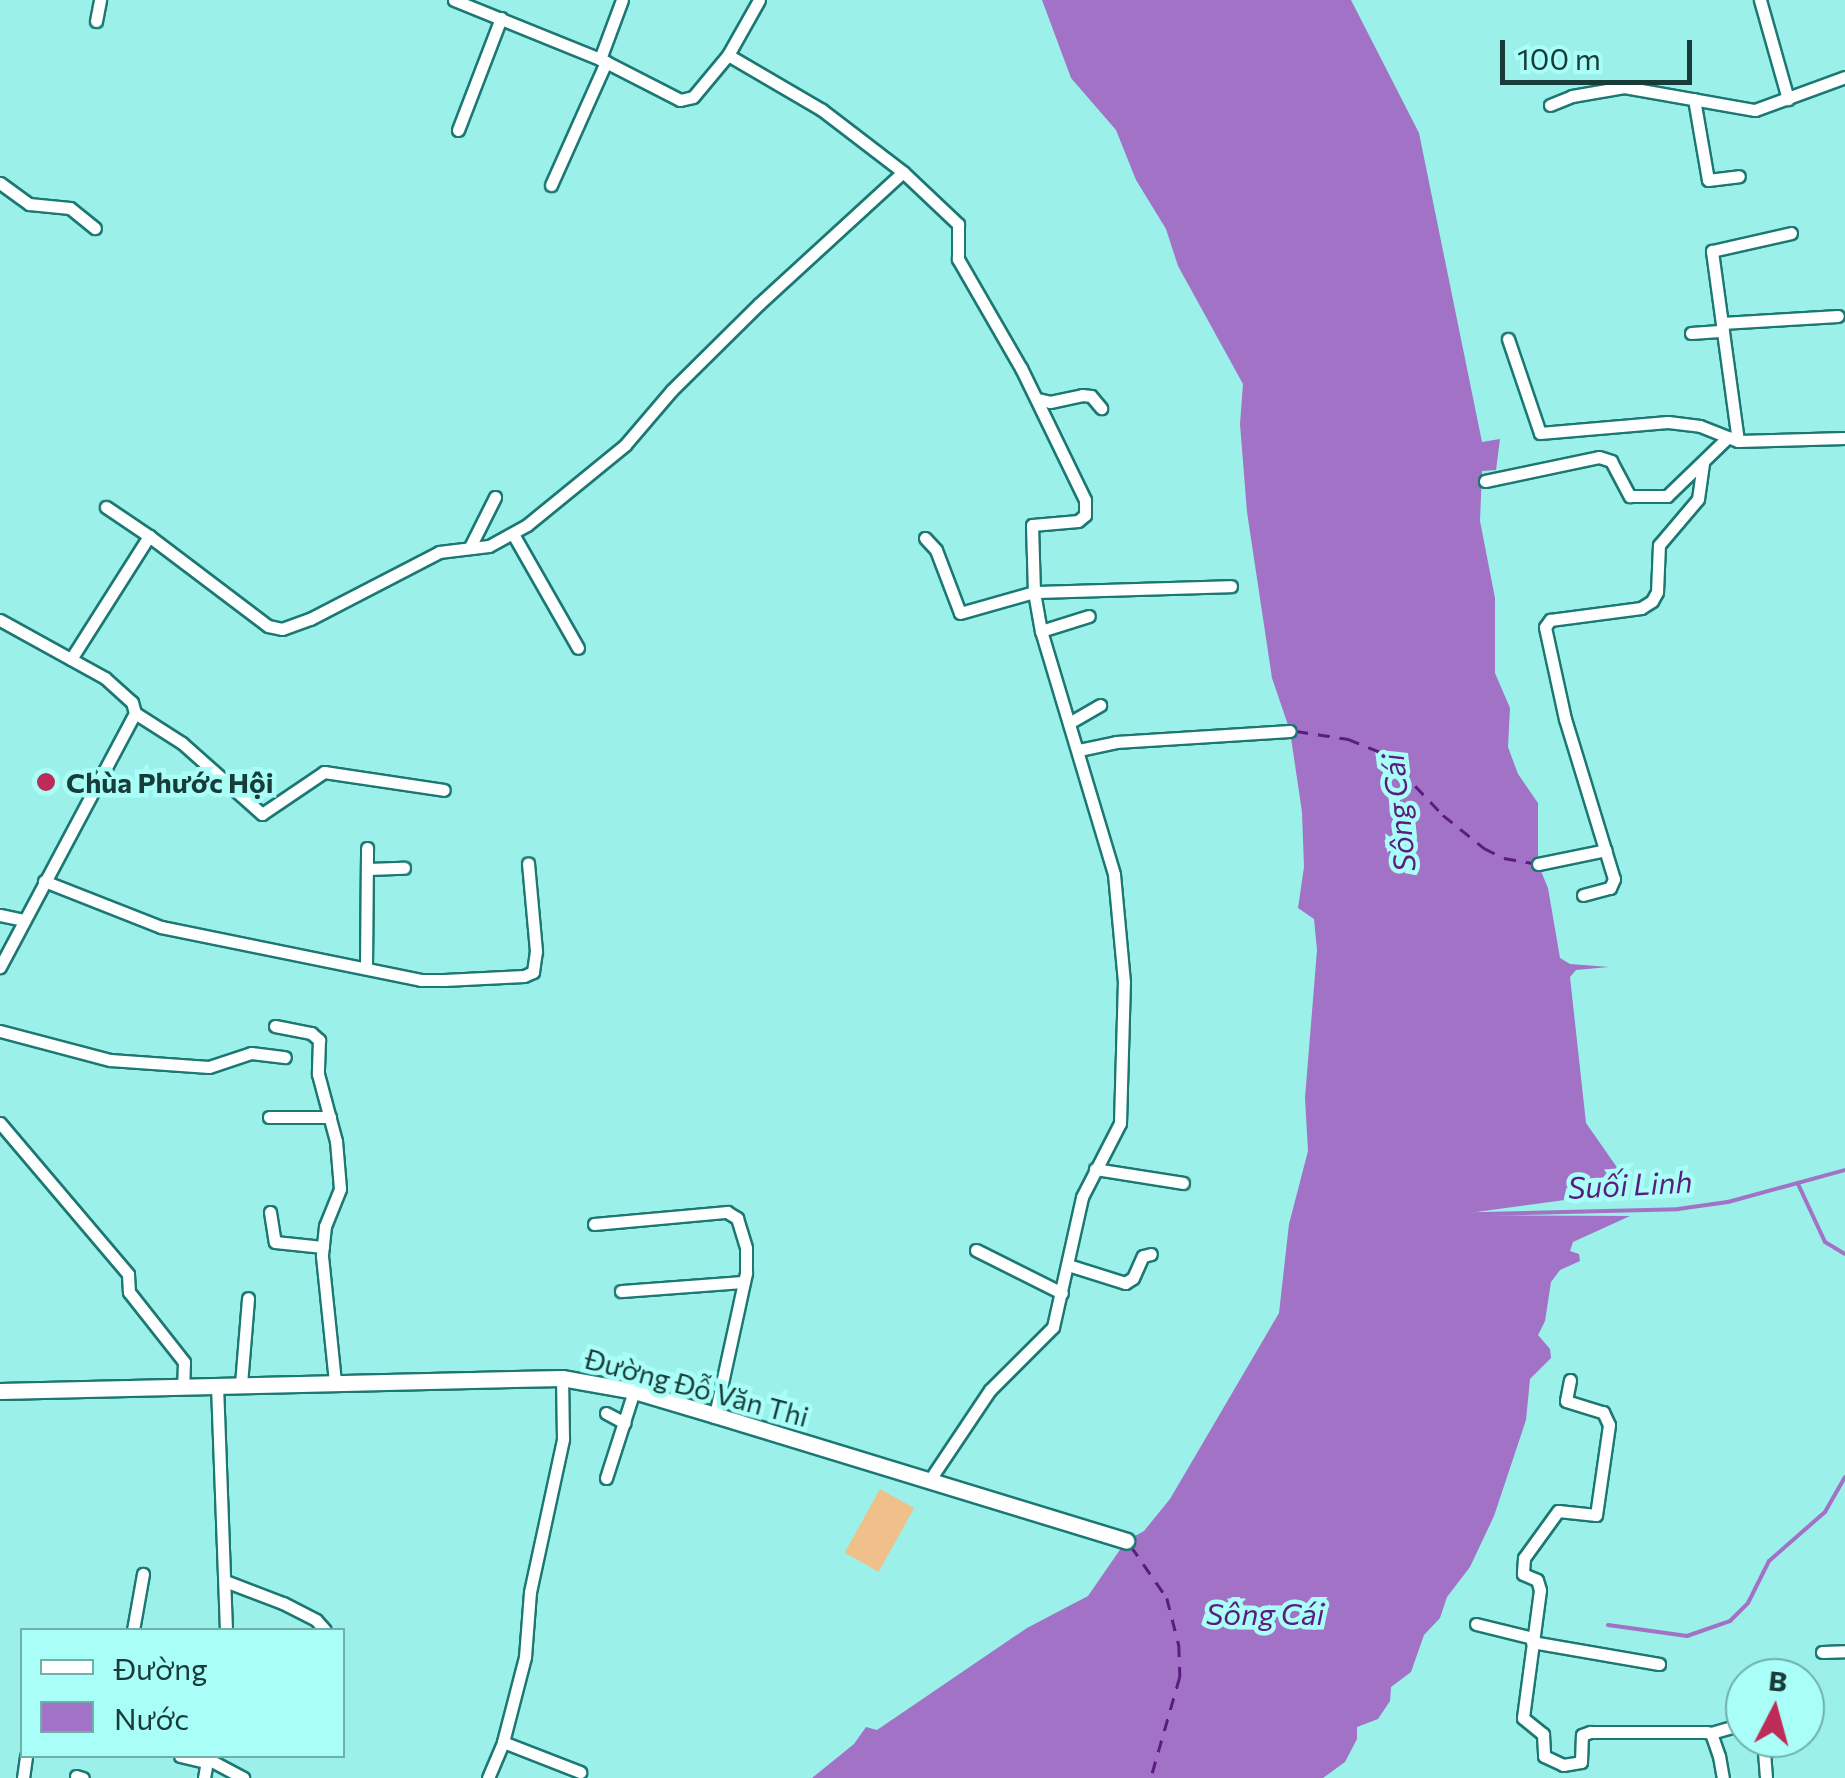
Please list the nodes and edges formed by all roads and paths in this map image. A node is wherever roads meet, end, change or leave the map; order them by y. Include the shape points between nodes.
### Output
1 (100, 0) edge
2 (454, 0) edge
3 (622, 0) edge
4 (759, 0) edge
5 (1760, 0) edge
6 (475, 4) edge
7 (501, 18) junction
8 (96, 21) dead end
9 (728, 55) junction
10 (603, 60) junction
11 (1845, 77) edge
12 (1694, 99) junction
13 (1788, 99) junction
14 (1550, 106) dead end
15 (458, 130) dead end
16 (903, 172) junction
17 (1739, 176) dead end
18 (0, 184) edge
19 (551, 184) dead end
20 (95, 228) dead end
21 (1791, 234) dead end
22 (1838, 316) dead end
23 (1722, 327) junction
24 (1691, 334) dead end
25 (1508, 339) dead end
26 (1038, 399) junction
27 (1101, 408) dead end
28 (1845, 438) edge
29 (1733, 439) junction
30 (1703, 462) junction
31 (1484, 480) dead end
32 (495, 497) dead end
33 (106, 507) dead end
34 (513, 534) junction
35 (149, 536) junction
36 (925, 538) dead end
37 (470, 547) junction
38 (1230, 586) dead end
39 (1034, 592) junction
40 (1089, 616) dead end
41 (0, 620) edge
42 (1042, 630) junction
43 (578, 648) dead end
44 (71, 659) junction
45 (1100, 705) dead end
46 (135, 713) junction
47 (1069, 723) junction
48 (1290, 731) dead end
49 (1078, 750) junction
50 (444, 790) dead end
51 (367, 848) dead end
52 (1606, 850) junction
53 (528, 863) dead end
54 (1538, 864) dead end
55 (404, 868) dead end
56 (367, 869) junction
57 (44, 880) junction
58 (1582, 895) dead end
59 (0, 915) edge
60 (24, 920) junction
61 (0, 967) edge
62 (366, 968) junction
63 (275, 1026) dead end
64 (0, 1030) edge
65 (285, 1057) dead end
66 (269, 1117) dead end
67 (330, 1117) junction
68 (0, 1123) edge
69 (1095, 1168) junction
70 (1184, 1183) dead end
71 (270, 1212) dead end
72 (594, 1224) dead end
73 (323, 1247) junction
74 (976, 1250) dead end
75 (1151, 1254) dead end
76 (1068, 1265) junction
77 (744, 1282) junction
78 (621, 1291) dead end
79 (1062, 1294) junction
80 (248, 1298) dead end
81 (562, 1378) junction
82 (1570, 1380) dead end
83 (335, 1381) junction
84 (242, 1384) junction
85 (217, 1385) junction
86 (183, 1386) junction
87 (0, 1391) edge
88 (634, 1391) junction
89 (606, 1414) dead end
90 (715, 1415) junction
91 (625, 1422) junction
92 (606, 1478) dead end
93 (931, 1478) junction
94 (1126, 1541) dead end
95 (143, 1574) dead end
96 (224, 1581) junction
97 (1476, 1624) dead end
98 (133, 1628) edge
99 (226, 1628) edge
100 (323, 1628) edge
101 (1533, 1640) junction
102 (1845, 1651) edge
103 (1822, 1652) dead end
104 (1659, 1664) dead end
105 (1725, 1729) edge
106 (1711, 1733) junction
107 (503, 1742) junction
108 (208, 1759) edge
109 (580, 1772) dead end
110 (1562, 1772) edge
111 (490, 1777) edge
112 (204, 1778) edge
113 (244, 1778) edge
114 (1723, 1778) edge

1 - 8 street
2 - 6 street
3 - 10 street
4 - 9 street
5 - 13 street
6 - 7 street
7 - 10 street
7 - 15 street
9 - 10 street via 688,100
9 - 16 street via 822,110
10 - 19 street
11 - 13 street
12 - 13 street via 1755,110
12 - 14 street via 1613,87
12 - 17 street via 1708,180
16 - 26 street via 958,224 958,260
16 - 34 street via 759,304 625,445
18 - 20 street via 29,204 70,208
21 - 23 street via 1712,251
22 - 23 street
23 - 24 street
23 - 29 street
25 - 29 street via 1540,433 1668,422
26 - 27 street via 1082,394
26 - 39 street via 1085,500 1085,515 1032,525
28 - 29 street
29 - 30 street
30 - 31 street via 1673,493 1648,499 1630,496 1611,461 1599,456
30 - 52 street via 1698,499 1659,545 1652,601 1545,626 1565,719
32 - 37 street
33 - 35 street
34 - 37 street
34 - 43 street
35 - 37 street via 268,626 282,628 439,552
35 - 44 street
36 - 39 street via 960,613
38 - 39 street
39 - 42 street
40 - 42 street
41 - 44 street
42 - 47 street
44 - 46 street via 105,678
45 - 47 street
46 - 50 street via 182,743 262,814 324,772
46 - 57 street
47 - 49 street
48 - 49 street
49 - 69 street via 1114,874 1123,962 1120,1124
51 - 56 street
52 - 54 street
52 - 58 street via 1610,888
53 - 62 street via 533,972 421,980
55 - 56 street
56 - 62 street
57 - 60 street
57 - 62 street via 161,927
59 - 60 street
60 - 61 street
63 - 67 street via 318,1040 318,1074
64 - 65 street via 110,1060 209,1066 251,1053
66 - 67 street
67 - 73 street via 340,1181
68 - 86 street via 128,1274 128,1292 184,1362
69 - 70 street
69 - 76 street
71 - 73 street via 276,1242
72 - 77 street via 727,1212 742,1227
73 - 83 street
74 - 79 street
75 - 76 street via 1125,1283
76 - 79 street
77 - 78 street
77 - 90 street
79 - 93 street via 1053,1327 990,1390
80 - 84 street
81 - 83 street, Đường Đỗ Văn Thi
81 - 88 street, Đường Đỗ Văn Thi
81 - 107 street via 562,1439 530,1592 524,1667
82 - 101 street via 1566,1401 1609,1420 1596,1512 1558,1511 1524,1558 1523,1574 1537,1580 1540,1590
83 - 84 street, Đường Đỗ Văn Thi
84 - 85 street, Đường Đỗ Văn Thi
85 - 86 street, Đường Đỗ Văn Thi
85 - 96 street
86 - 87 street, Đường Đỗ Văn Thi
88 - 90 street, Đường Đỗ Văn Thi
88 - 91 street
89 - 91 street
90 - 93 street, Đường Đỗ Văn Thi
91 - 92 street
93 - 94 street, Đường Đỗ Văn Thi
95 - 98 street
96 - 99 street
96 - 100 street via 283,1603
97 - 101 street
101 - 104 street
101 - 110 street via 1524,1718 1541,1730 1544,1756
102 - 103 street
105 - 106 street
106 - 110 street via 1590,1732 1582,1736 1581,1762
106 - 114 street
107 - 109 street
107 - 111 street
108 - 112 street
108 - 113 street

